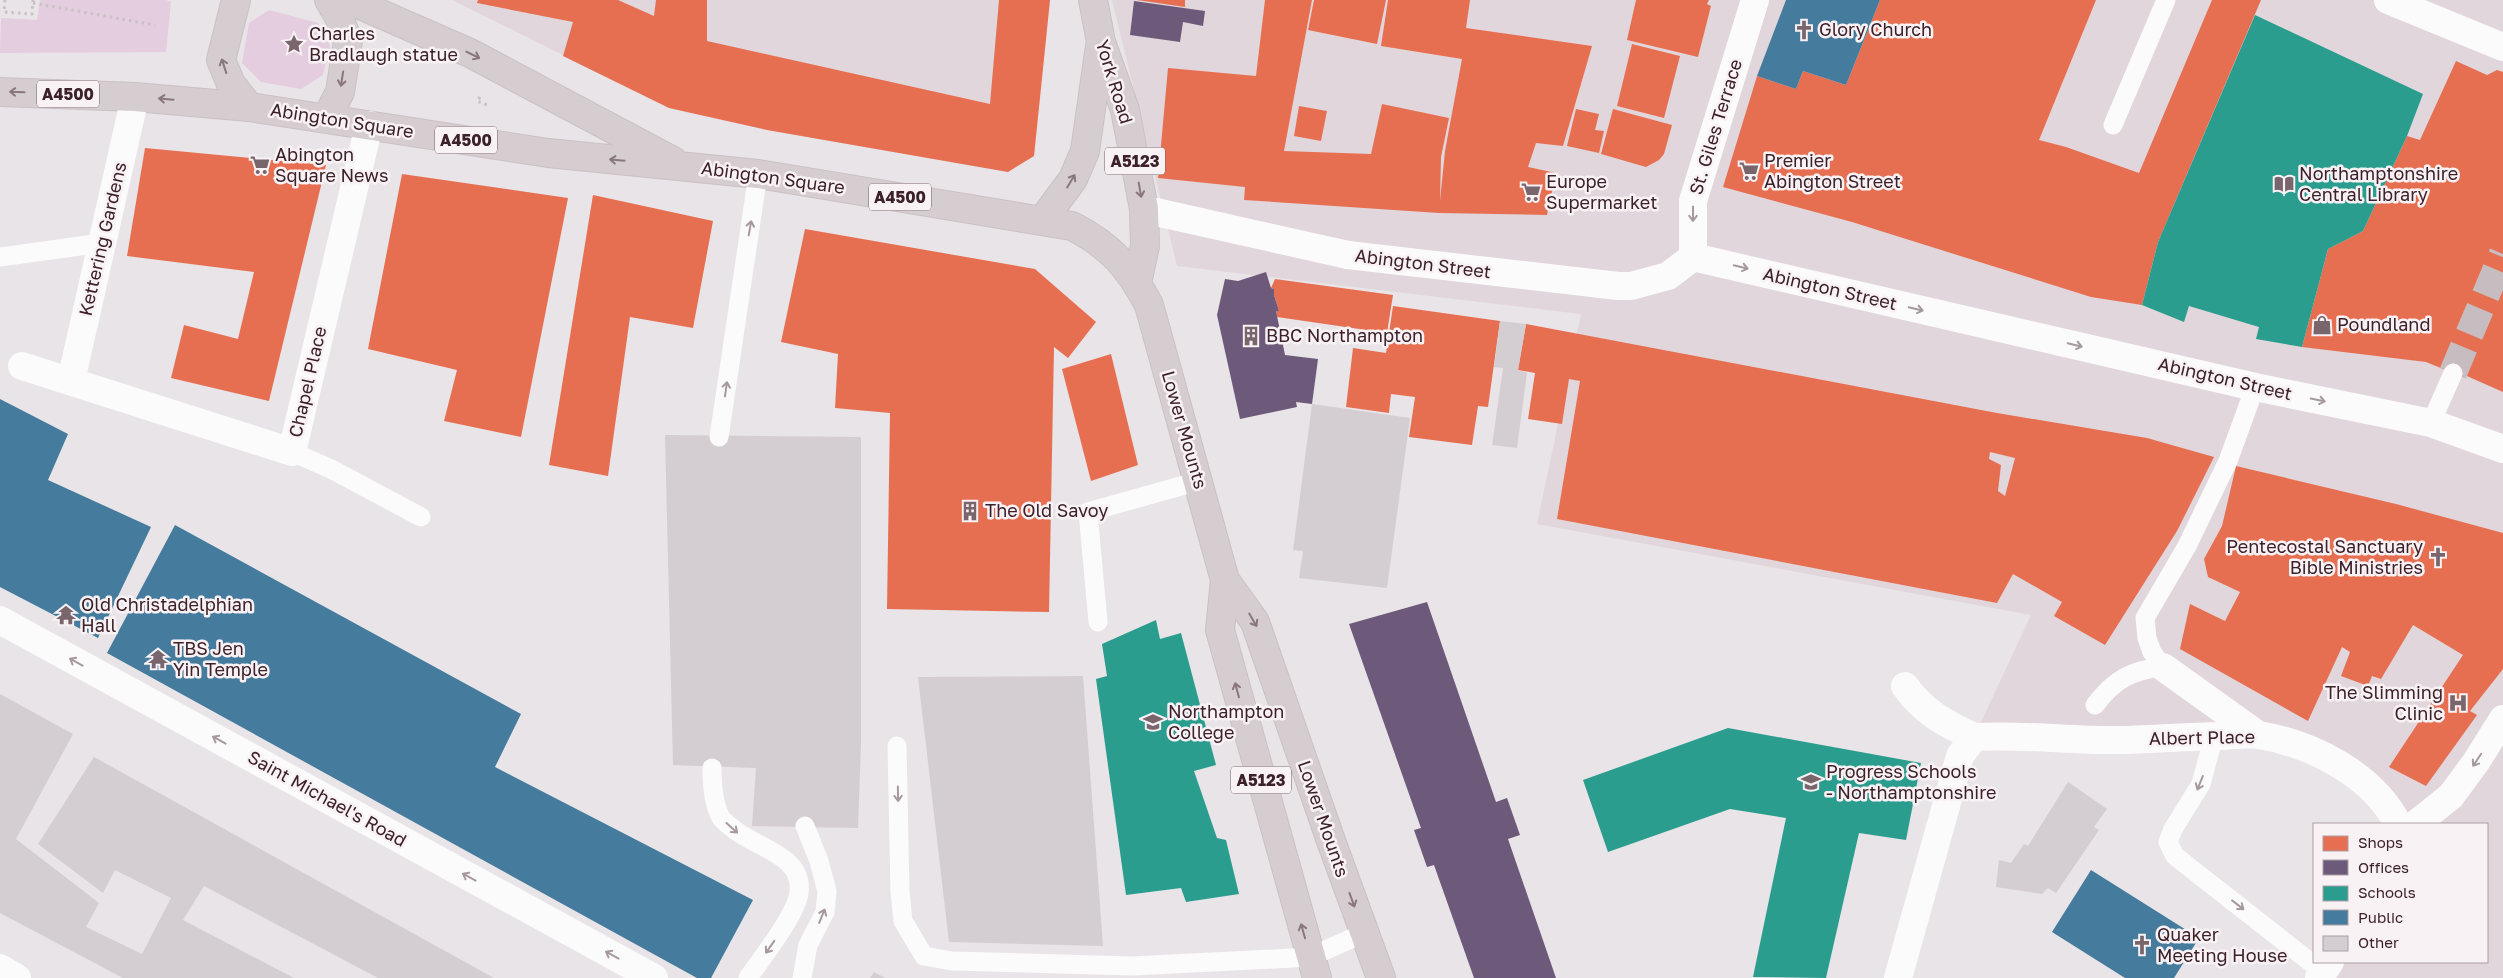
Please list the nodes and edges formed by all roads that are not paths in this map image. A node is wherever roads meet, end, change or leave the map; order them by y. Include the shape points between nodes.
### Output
1 (236, 0) edge
2 (329, 0) edge
3 (348, 0) edge
4 (1094, 0) edge
5 (1756, 0) edge
6 (2166, 0) edge
7 (2399, 2) edge
8 (1101, 42) junction
9 (2503, 47) edge
10 (0, 92) edge
11 (135, 97) junction
12 (249, 107) junction
13 (326, 118) junction
14 (369, 125) junction
15 (2113, 125) dead end
16 (683, 166) junction
17 (758, 174) junction
18 (1156, 212) dead end
19 (1042, 221) junction
20 (102, 243) junction
21 (0, 257) edge
22 (1694, 257) junction
23 (1137, 283) junction
24 (22, 366) dead end
25 (2453, 373) tunnel mouth
26 (71, 381) junction
27 (2256, 387) junction
28 (2432, 423) junction
29 (719, 437) dead end
30 (2503, 449) edge
31 (292, 452) junction
32 (1198, 481) junction
33 (421, 517) dead end
34 (1225, 580) junction
35 (0, 620) edge
36 (1098, 622) dead end
37 (2163, 667) junction
38 (1905, 686) dead end
39 (2094, 705) dead end
40 (2503, 719) edge
41 (2258, 735) junction
42 (2214, 736) junction
43 (1974, 737) junction
44 (897, 746) dead end
45 (712, 768) dead end
46 (2398, 823) edge
47 (2417, 823) edge
48 (805, 826) dead end
49 (1364, 933) junction
50 (2313, 962) edge
51 (0, 968) edge
52 (1314, 968) edge
53 (17, 978) edge
54 (654, 978) edge
55 (748, 978) edge
56 (802, 978) edge
57 (1381, 978) edge
58 (1898, 978) edge

12 -> 1 main road via 231,84 221,60
2 -> 13 main road via 348,41 340,92
3 -> 16 main road, Abington Square / A4500 via 470,53
4 - 8 main road, York Road / A5123
5 -> 22 street, St. Giles Terrace via 1693,201
6 - 15 lane
7 - 9 street
19 -> 8 main road via 1072,179 1085,151
8 -> 23 main road, York Road / A5123 via 1125,110 1144,209 1145,246
11 -> 10 main road, Abington Square / A4500
12 -> 11 main road, Abington Square / A4500
11 - 20 street, Kettering Gardens
12 - 13 main road, Abington Square / A4500
13 - 14 main road, Abington Square / A4500
16 -> 14 main road, Abington Square / A4500 via 548,153
14 - 31 street, Chapel Place
16 - 17 main road, Abington Square / A4500
17 - 19 main road, Abington Square / A4500
29 -> 17 lane
18 - 22 street, Abington Street via 1348,255 1618,286 1631,286 1668,276
19 - 23 main road, Abington Square / A4500 via 1072,226 1101,242
20 - 21 lane
20 - 26 street, Kettering Gardens
22 -> 27 street, Abington Street
23 - 32 main road, Lower Mounts / A5123 via 1149,305
24 - 26 street, Chapel Place
25 - 28 lane
26 - 31 street, Chapel Place
27 -> 28 street, Abington Street
27 - 37 lane via 2224,470 2187,546 2145,618 2152,652
28 - 30 street, Abington Street
31 - 33 lane
32 - 34 main road, Lower Mounts / A5123
32 - 36 lane via 1088,512
34 -> 49 main road, Lower Mounts via 1255,622
52 -> 34 main road, Lower Mounts / A5123 via 1220,630
54 -> 35 street, Saint Michael's Road
37 - 39 lane via 2140,669 2120,679
37 - 41 street
38 - 43 street, Albert Place via 1917,703 1949,725
40 -> 47 street via 2451,796
41 - 42 street, Albert Place
41 - 46 street, Albert Place via 2297,745 2334,762 2378,794
42 - 43 street, Albert Place via 2121,740
42 -> 50 lane via 2201,784 2168,842 2175,856
43 - 58 street via 1960,756
44 -> 52 lane via 903,921 924,956 952,961
45 -> 55 lane via 712,788 720,817 743,838 784,858 798,873 799,894 782,930
56 -> 48 lane via 808,946 825,912 827,891
49 - 52 lane
49 - 57 main road, Lower Mounts
51 - 53 street

